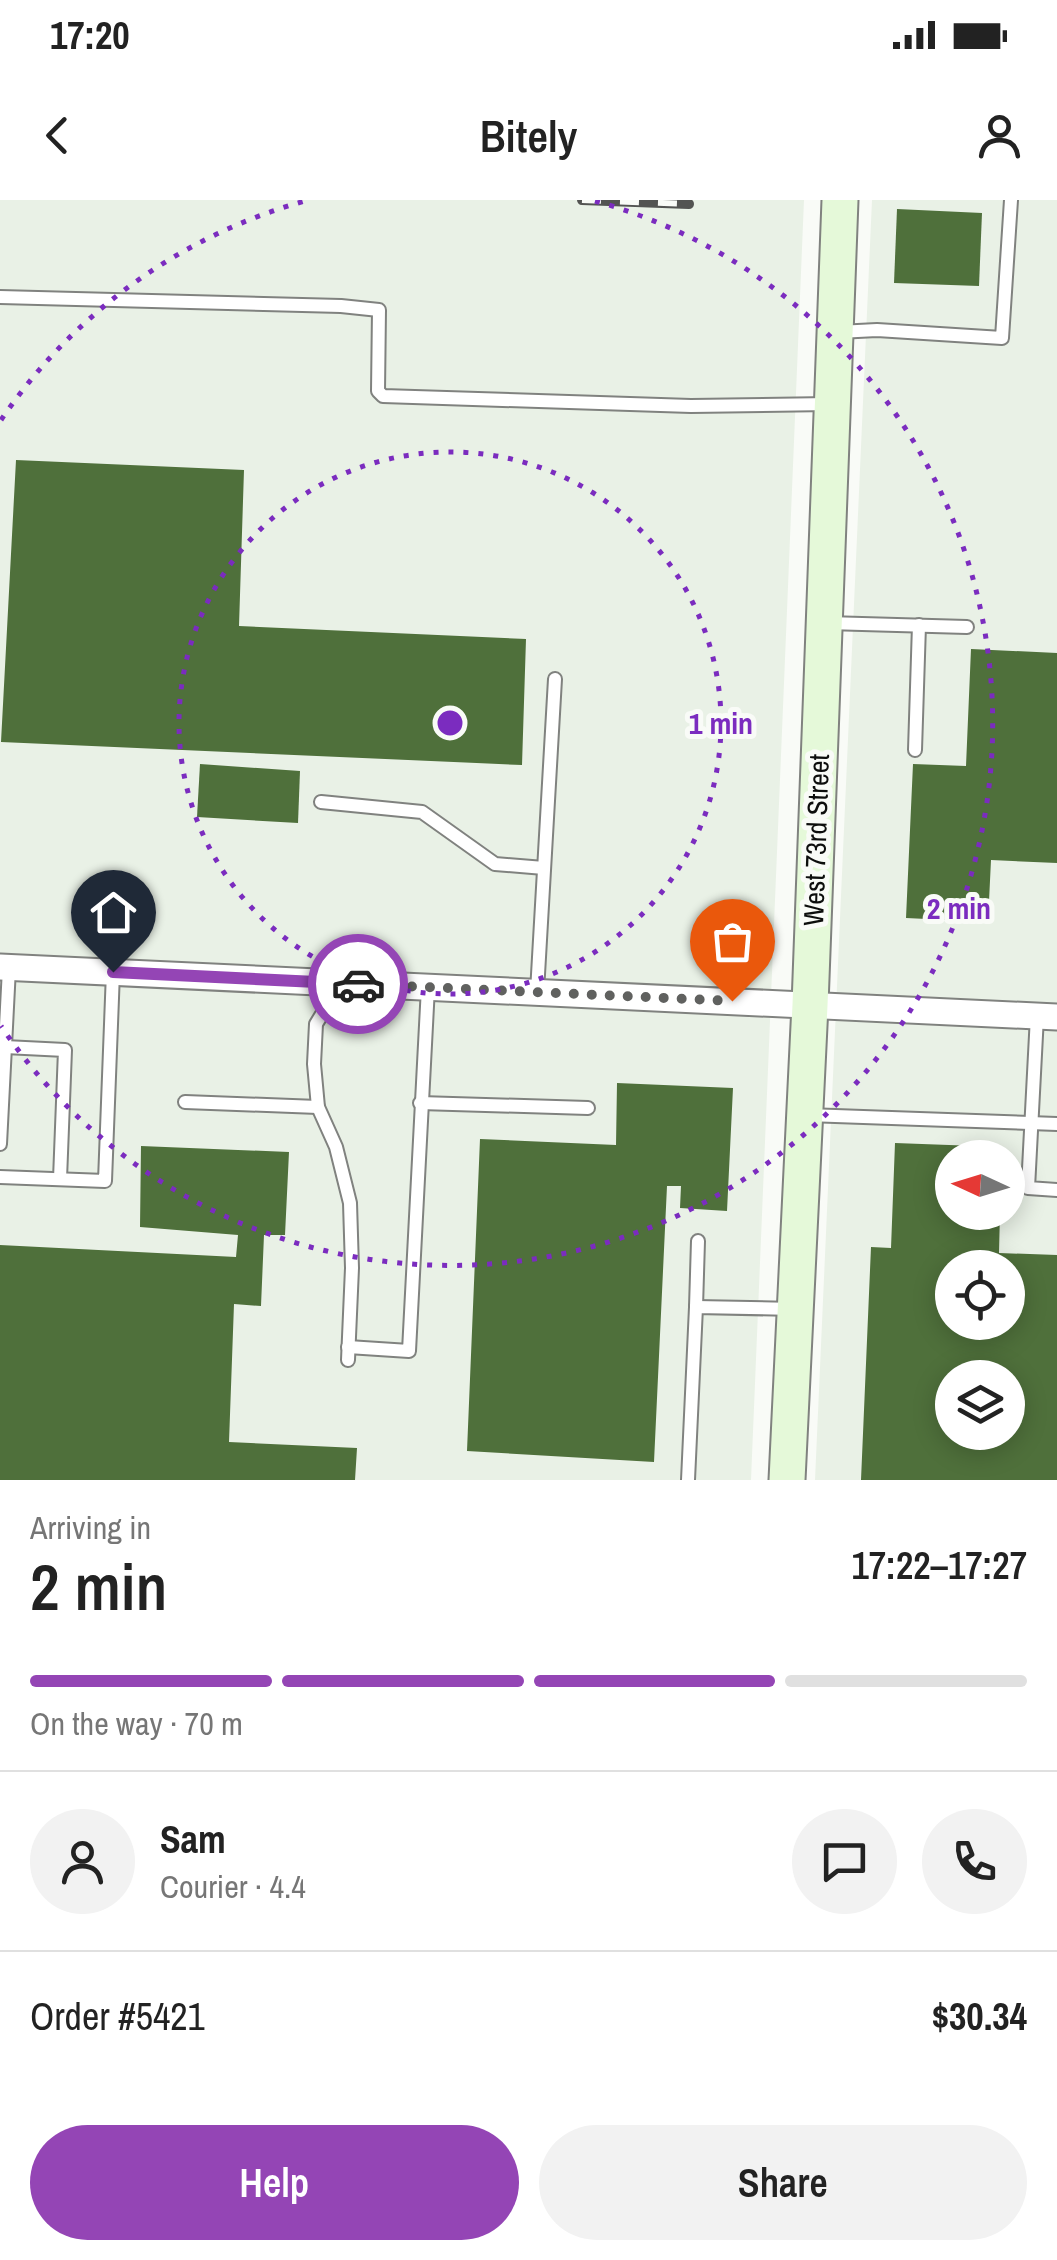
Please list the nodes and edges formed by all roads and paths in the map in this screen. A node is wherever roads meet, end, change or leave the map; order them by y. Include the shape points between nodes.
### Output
1 (840, 200) edge
2 (1012, 200) edge
3 (0, 296) edge
4 (835, 332) junction
5 (832, 404) junction
6 (824, 622) junction
7 (919, 625) junction
8 (967, 626) dead end
9 (555, 678) dead end
10 (914, 750) dead end
11 (320, 802) dead end
12 (544, 868) junction
13 (5, 968) edge
14 (113, 972) junction
15 (341, 983) junction
16 (428, 987) junction
17 (537, 992) junction
18 (810, 1004) junction
19 (1047, 1016) edge
20 (5, 1047) junction
21 (185, 1102) dead end
22 (420, 1103) junction
23 (318, 1107) junction
24 (588, 1108) dead end
25 (805, 1114) junction
26 (1032, 1123) junction
27 (1057, 1124) edge
28 (0, 1144) edge
29 (0, 1177) edge
30 (60, 1180) junction
31 (1057, 1190) edge
32 (698, 1241) dead end
33 (696, 1307) junction
34 (796, 1310) junction
35 (688, 1480) edge
36 (787, 1480) edge

1 - 4 street, West 73rd Street
2 - 4 lane via 1002,338
3 - 5 lane via 379,310 382,396
4 - 5 street, West 73rd Street
5 - 6 street, West 73rd Street
6 - 7 lane
6 - 18 street, West 73rd Street
7 - 8 lane
7 - 10 lane
9 - 12 lane
11 - 12 lane via 422,812 496,864
12 - 17 lane
13 - 14 street
13 - 20 lane
14 - 15 street
14 - 30 lane via 105,1182
15 - 16 street
15 - 23 lane via 316,1024
16 - 17 street
16 - 22 lane
17 - 18 street
18 - 19 street
18 - 25 street, West 73rd Street
19 - 26 lane
20 - 28 lane
20 - 30 lane via 65,1050
21 - 23 lane
22 - 23 lane via 408,1351 348,1354 350,1202
22 - 24 lane
25 - 26 lane
25 - 34 street, West 73rd Street
26 - 27 lane
26 - 31 lane via 1028,1188
29 - 30 lane
32 - 33 lane
33 - 34 lane
33 - 35 lane
34 - 36 street, West 73rd Street

